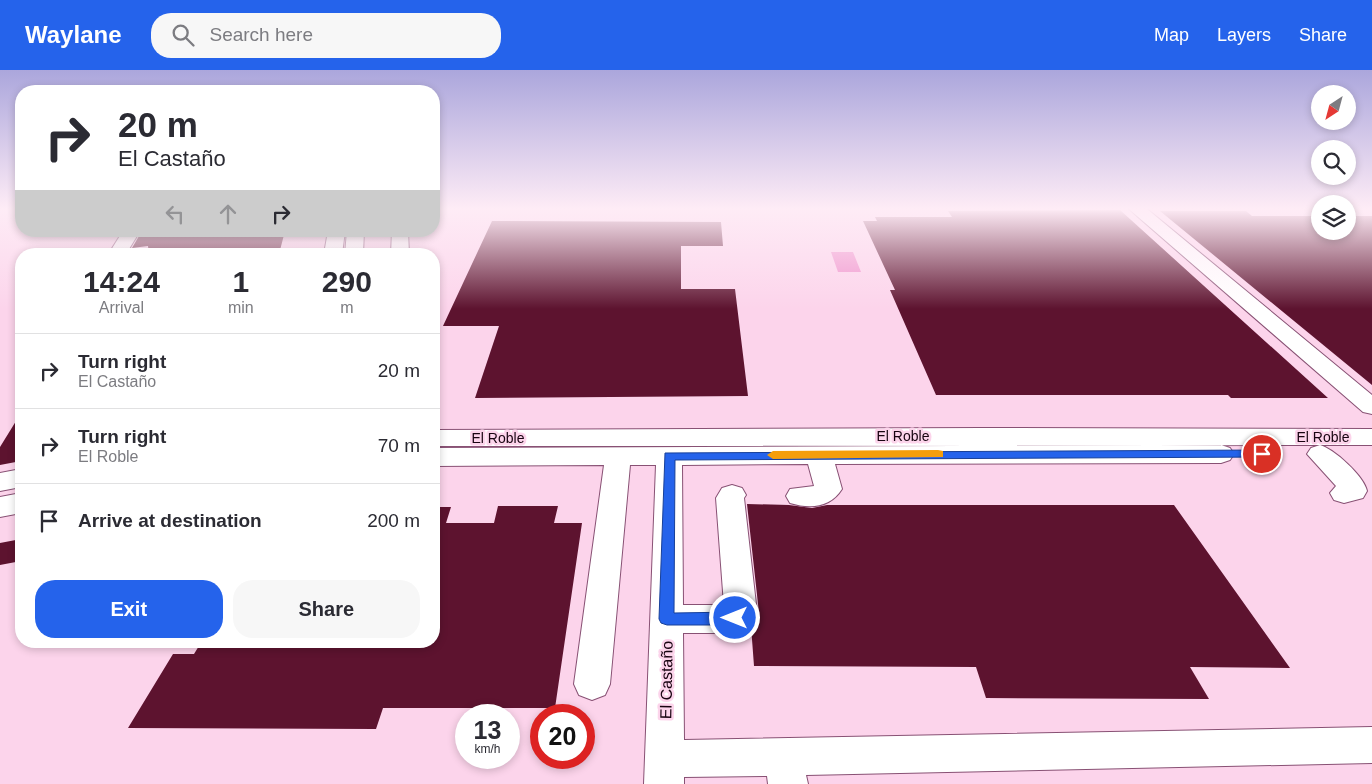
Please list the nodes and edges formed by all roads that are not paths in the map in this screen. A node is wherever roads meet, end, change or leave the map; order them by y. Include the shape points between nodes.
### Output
1 (1177, 242) edge
2 (1372, 407) edge
3 (1372, 437) edge
4 (440, 438) edge
5 (988, 445) junction
6 (1320, 454) junction
7 (1372, 454) edge
8 (819, 455) junction
9 (618, 456) junction
10 (669, 456) junction
11 (440, 457) edge
12 (15, 479) edge
13 (0, 482) edge
14 (1344, 493) dead end
15 (732, 495) dead end
16 (800, 496) dead end
17 (15, 504) edge
18 (0, 507) edge
19 (667, 619) junction
20 (592, 684) dead end
21 (1372, 745) edge
22 (786, 770) edge
23 (665, 771) edge

1 - 2 street
3 - 5 street, El Roble
4 - 5 street, El Roble
5 - 6 street, El Roble
5 - 8 street, El Roble
6 - 7 street, El Roble
6 - 14 street via 1352,486 1353,491
8 - 10 street, El Roble
8 - 16 street via 828,489 821,496
9 - 10 street, El Roble
9 - 11 street, El Roble
9 - 20 street
10 - 19 street, El Castaño
12 - 13 street
15 - 19 street via 741,613 735,618
17 - 18 street
19 - 23 street, El Castaño
21 - 22 street
22 - 23 street

